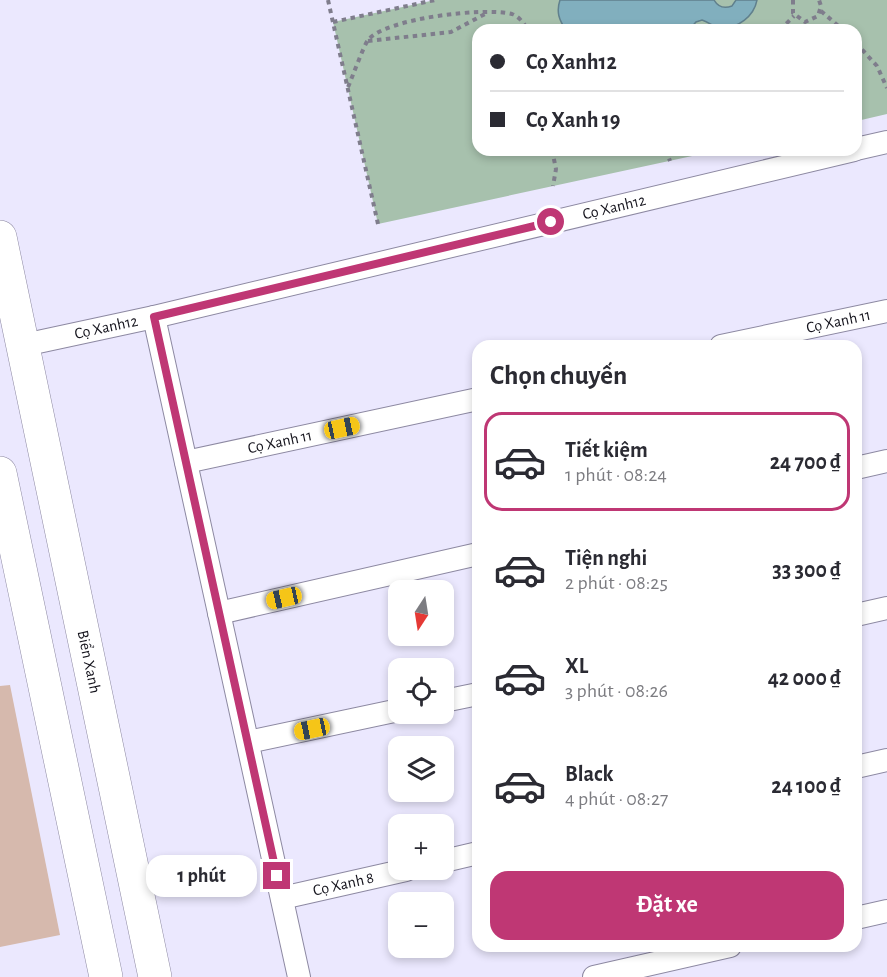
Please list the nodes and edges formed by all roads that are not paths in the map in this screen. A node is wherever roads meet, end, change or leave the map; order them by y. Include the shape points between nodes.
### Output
1 (887, 142) edge
2 (862, 148) edge
3 (830, 156) edge
4 (0, 237) edge
5 (887, 311) edge
6 (154, 317) junction
7 (749, 340) edge
8 (12, 347) edge
9 (472, 400) edge
10 (887, 461) edge
11 (186, 462) junction
12 (862, 467) edge
13 (0, 473) edge
14 (472, 555) edge
15 (887, 608) edge
16 (219, 613) junction
17 (862, 614) edge
18 (472, 695) edge
19 (454, 699) edge
20 (388, 713) edge
21 (248, 742) junction
22 (887, 760) edge
23 (862, 766) edge
24 (472, 854) edge
25 (454, 859) edge
26 (388, 874) edge
27 (282, 898) junction
28 (887, 911) edge
29 (862, 917) edge
30 (704, 952) edge
31 (106, 977) edge
32 (155, 977) edge
33 (299, 977) edge
34 (594, 977) edge

1 - 2 street, Cọ Xanh12
3 - 6 street, Cọ Xanh12
4 - 8 street, Biển Xanh
5 - 7 street, Cọ Xanh 11
6 - 8 street, Cọ Xanh12
6 - 11 street
8 - 32 street, Biển Xanh
9 - 11 street, Cọ Xanh 11
10 - 12 street
11 - 16 street
13 - 31 street
14 - 16 street
15 - 17 street
16 - 21 street
18 - 19 street
20 - 21 street
21 - 27 street
22 - 23 street
24 - 25 street
26 - 27 street, Cọ Xanh 8
27 - 33 street
28 - 29 street
30 - 34 street

